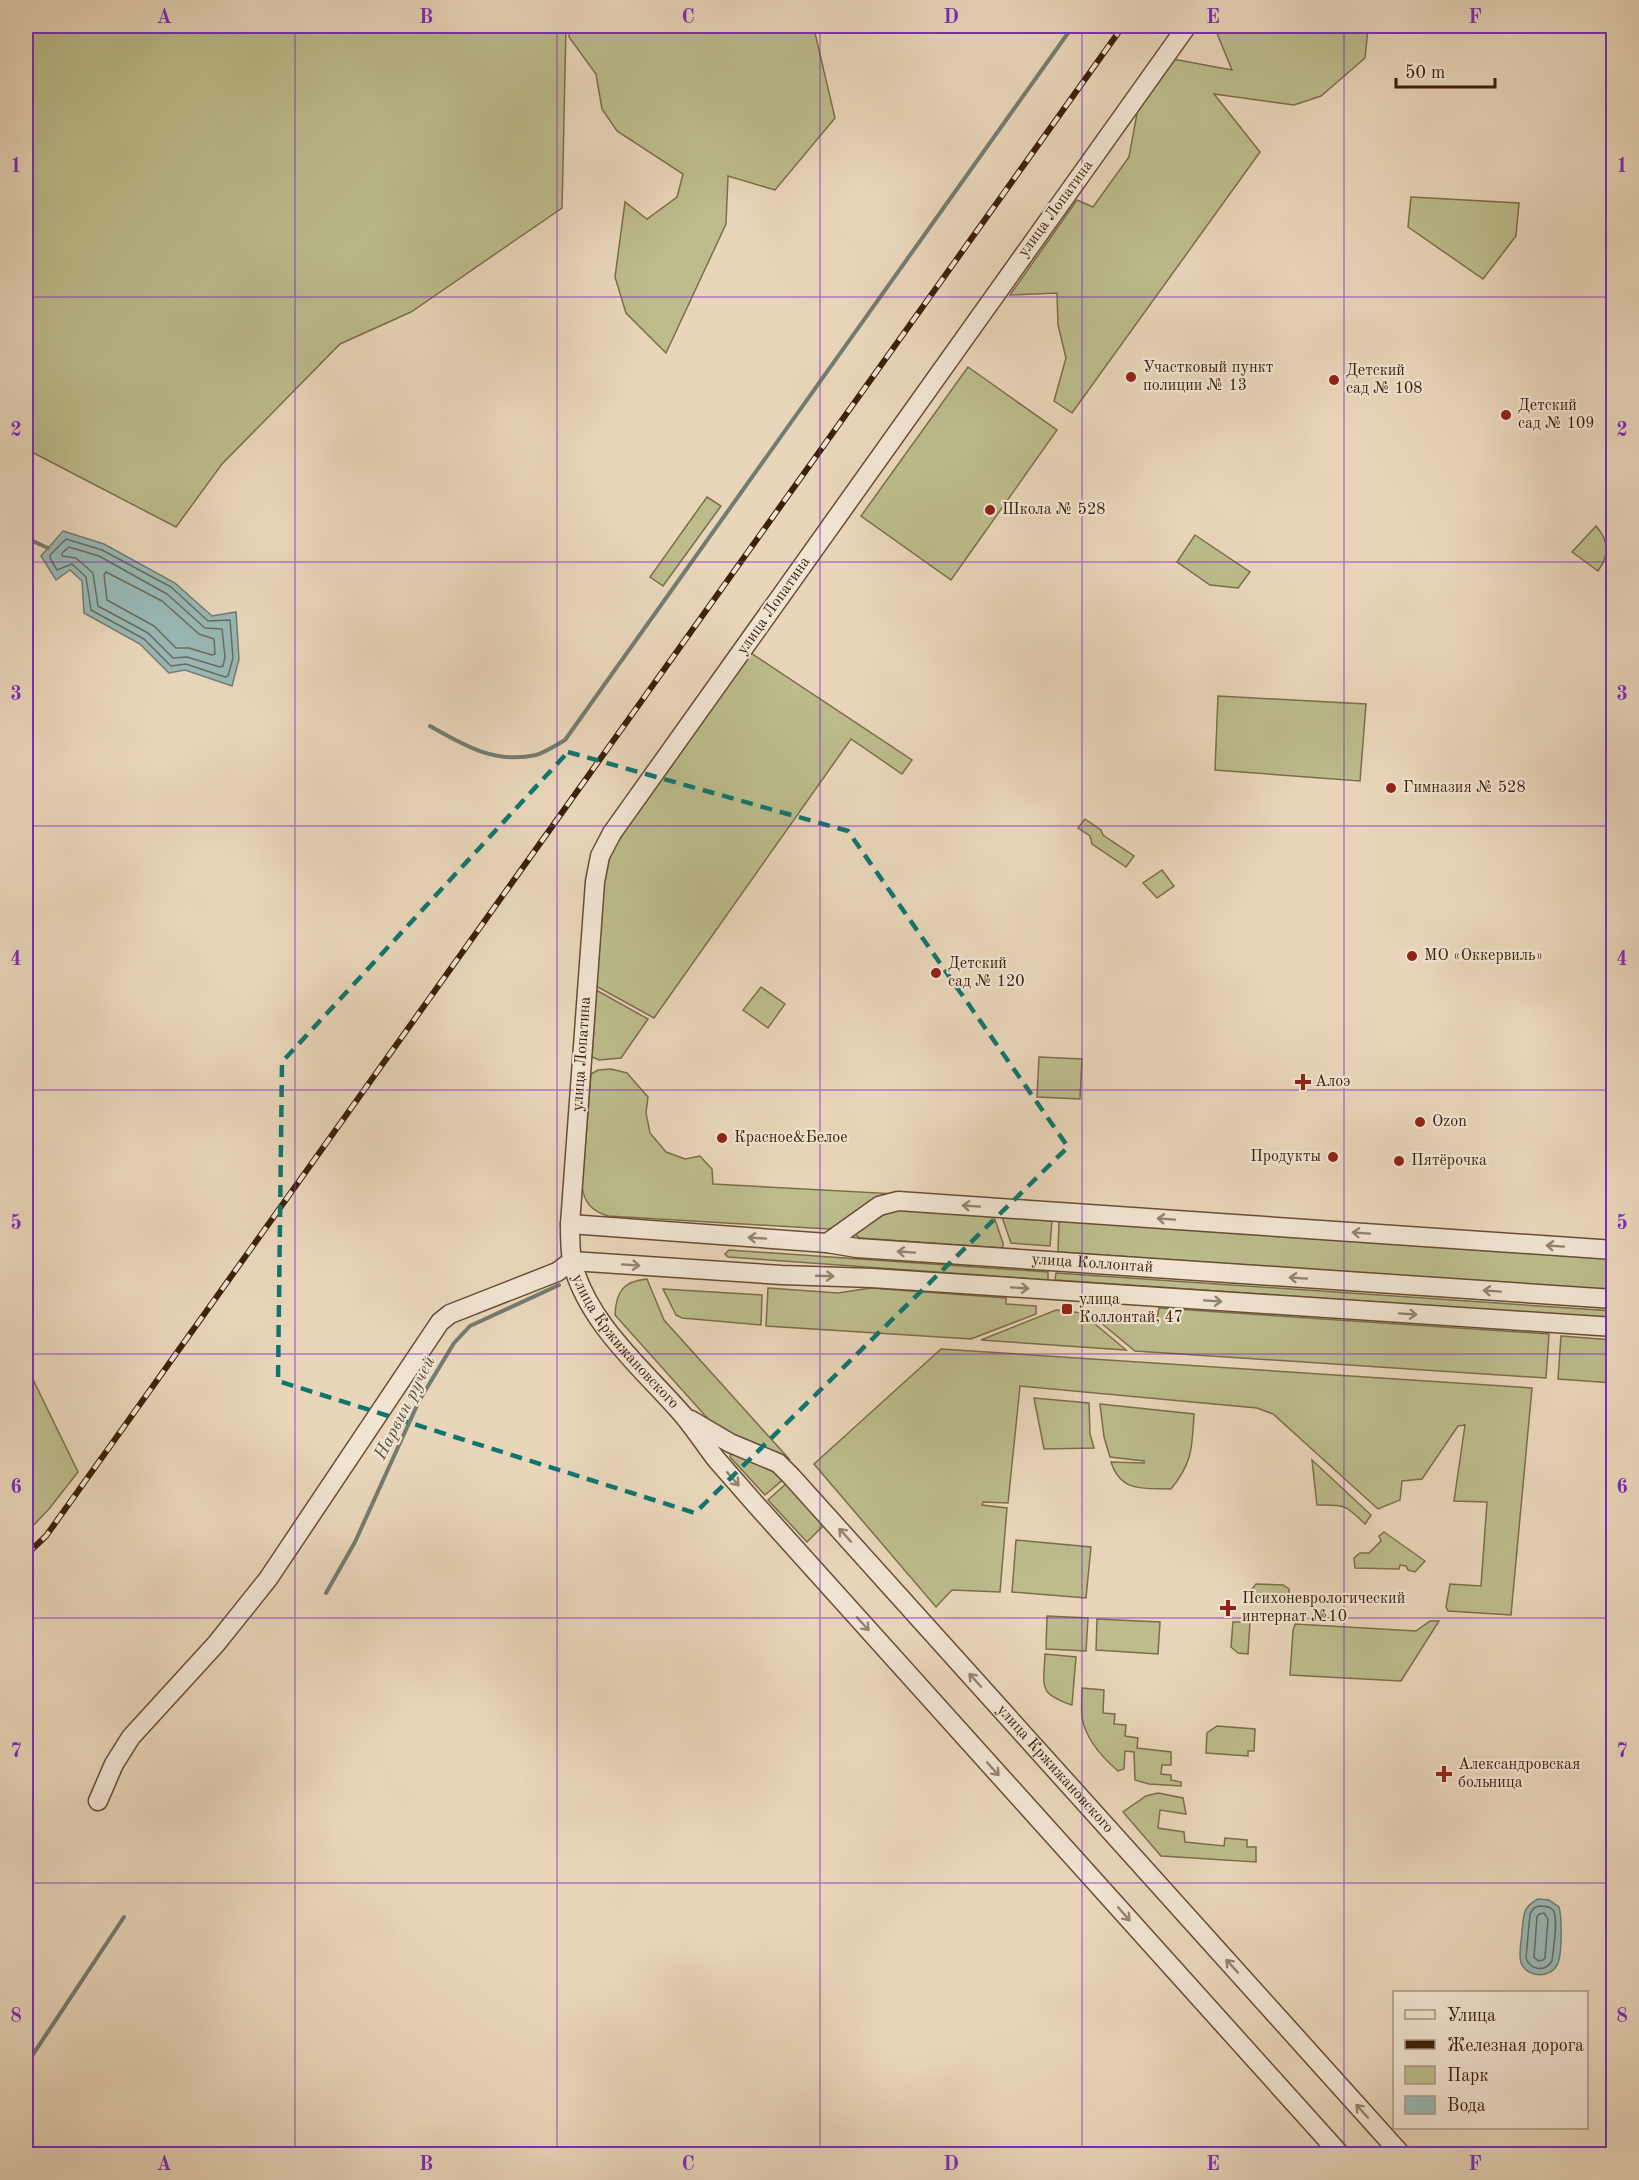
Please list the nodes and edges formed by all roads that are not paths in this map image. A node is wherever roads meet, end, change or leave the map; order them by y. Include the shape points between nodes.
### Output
1 (1187, 26) edge
2 (570, 1224) junction
3 (827, 1243) junction
4 (1614, 1250) edge
5 (572, 1261) junction
6 (1614, 1299) edge
7 (1614, 1328) edge
8 (684, 1416) junction
9 (730, 1443) junction
10 (716, 1458) junction
11 (98, 1801) dead end
12 (1340, 2154) edge
13 (1401, 2154) edge

1 - 2 street, улица Лопатина via 612,833 600,856
3 -> 2 street, улица Коллонтай
2 - 5 street, улица Лопатина
4 -> 3 street via 898,1202 879,1206
6 -> 3 street, улица Коллонтай via 880,1250
5 -> 7 street, улица Коллонтай
5 - 8 street, улица Кржижановского via 598,1317
5 - 11 street via 557,1272 450,1314 440,1322 268,1578 216,1644 131,1737
8 - 9 street, улица Кржижановского
8 - 10 street, улица Кржижановского
9 - 10 street
13 -> 9 street, улица Кржижановского via 791,1476 778,1463
10 -> 12 street, улица Кржижановского

